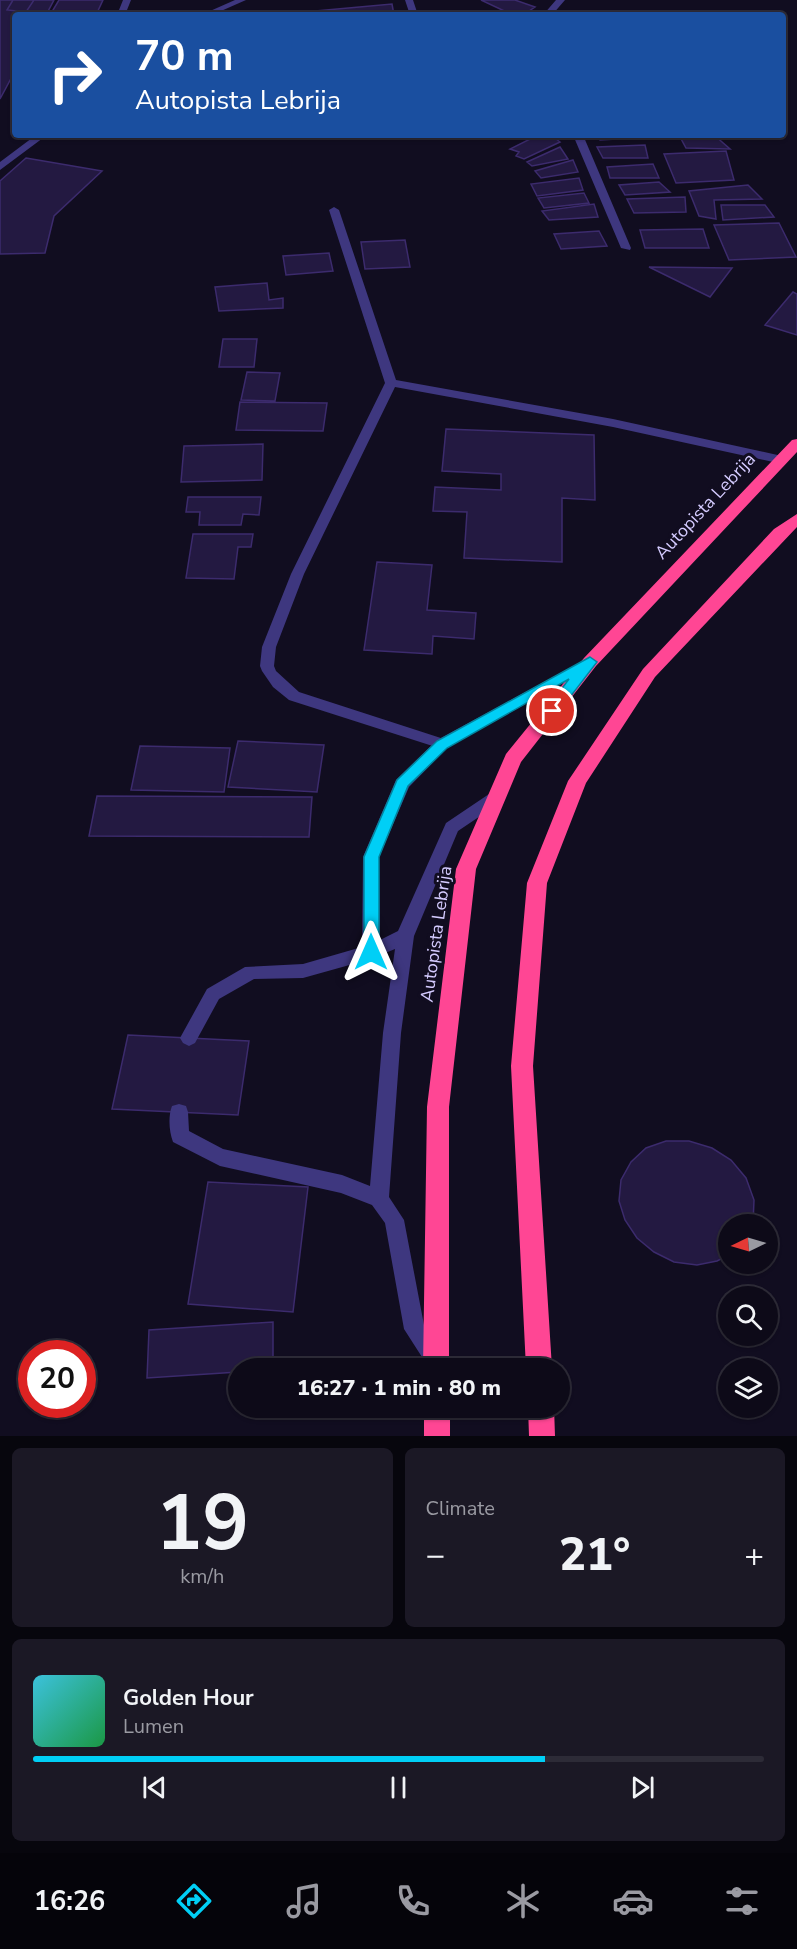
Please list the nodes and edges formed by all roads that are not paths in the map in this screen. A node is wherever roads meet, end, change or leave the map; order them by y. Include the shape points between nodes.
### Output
1 (242, 0) edge
2 (561, 0) edge
3 (212, 12) edge
4 (550, 12) edge
5 (38, 138) edge
6 (579, 138) edge
7 (0, 167) edge
8 (334, 210) dead end
9 (626, 248) dead end
10 (391, 383) junction
11 (797, 443) edge
12 (782, 460) junction
13 (797, 519) edge
14 (590, 662) junction
15 (442, 744) junction
16 (498, 796) junction
17 (405, 936) junction
18 (371, 952) junction
19 (189, 1038) dead end
20 (179, 1112) dead end
21 (379, 1199) junction
22 (432, 1358) edge
23 (436, 1358) edge
24 (538, 1358) edge
25 (437, 1418) edge
26 (541, 1418) edge
27 (437, 1436) edge
28 (542, 1436) edge

1 - 3 street
2 - 4 street
5 - 7 street
6 - 9 street
8 - 10 street
10 - 12 street via 613,423
10 - 15 street via 281,610 267,666 282,688 294,696
11 - 12 highway, Autopista Lebrija
12 - 14 highway, Autopista Lebrija
13 - 24 highway via 650,673 577,781 537,883 522,1066
14 - 15 street
14 - 16 highway, Autopista Lebrija via 513,759
15 - 18 street via 402,784 371,857
16 - 17 street via 452,827
16 - 23 highway, Autopista Lebrija via 466,869 438,1107
17 - 18 street
17 - 21 street via 392,1033
18 - 19 street via 303,971 251,972 213,994
20 - 21 street via 180,1136 220,1157 342,1184
21 - 22 street via 394,1220 414,1329
25 - 27 highway
26 - 28 highway

